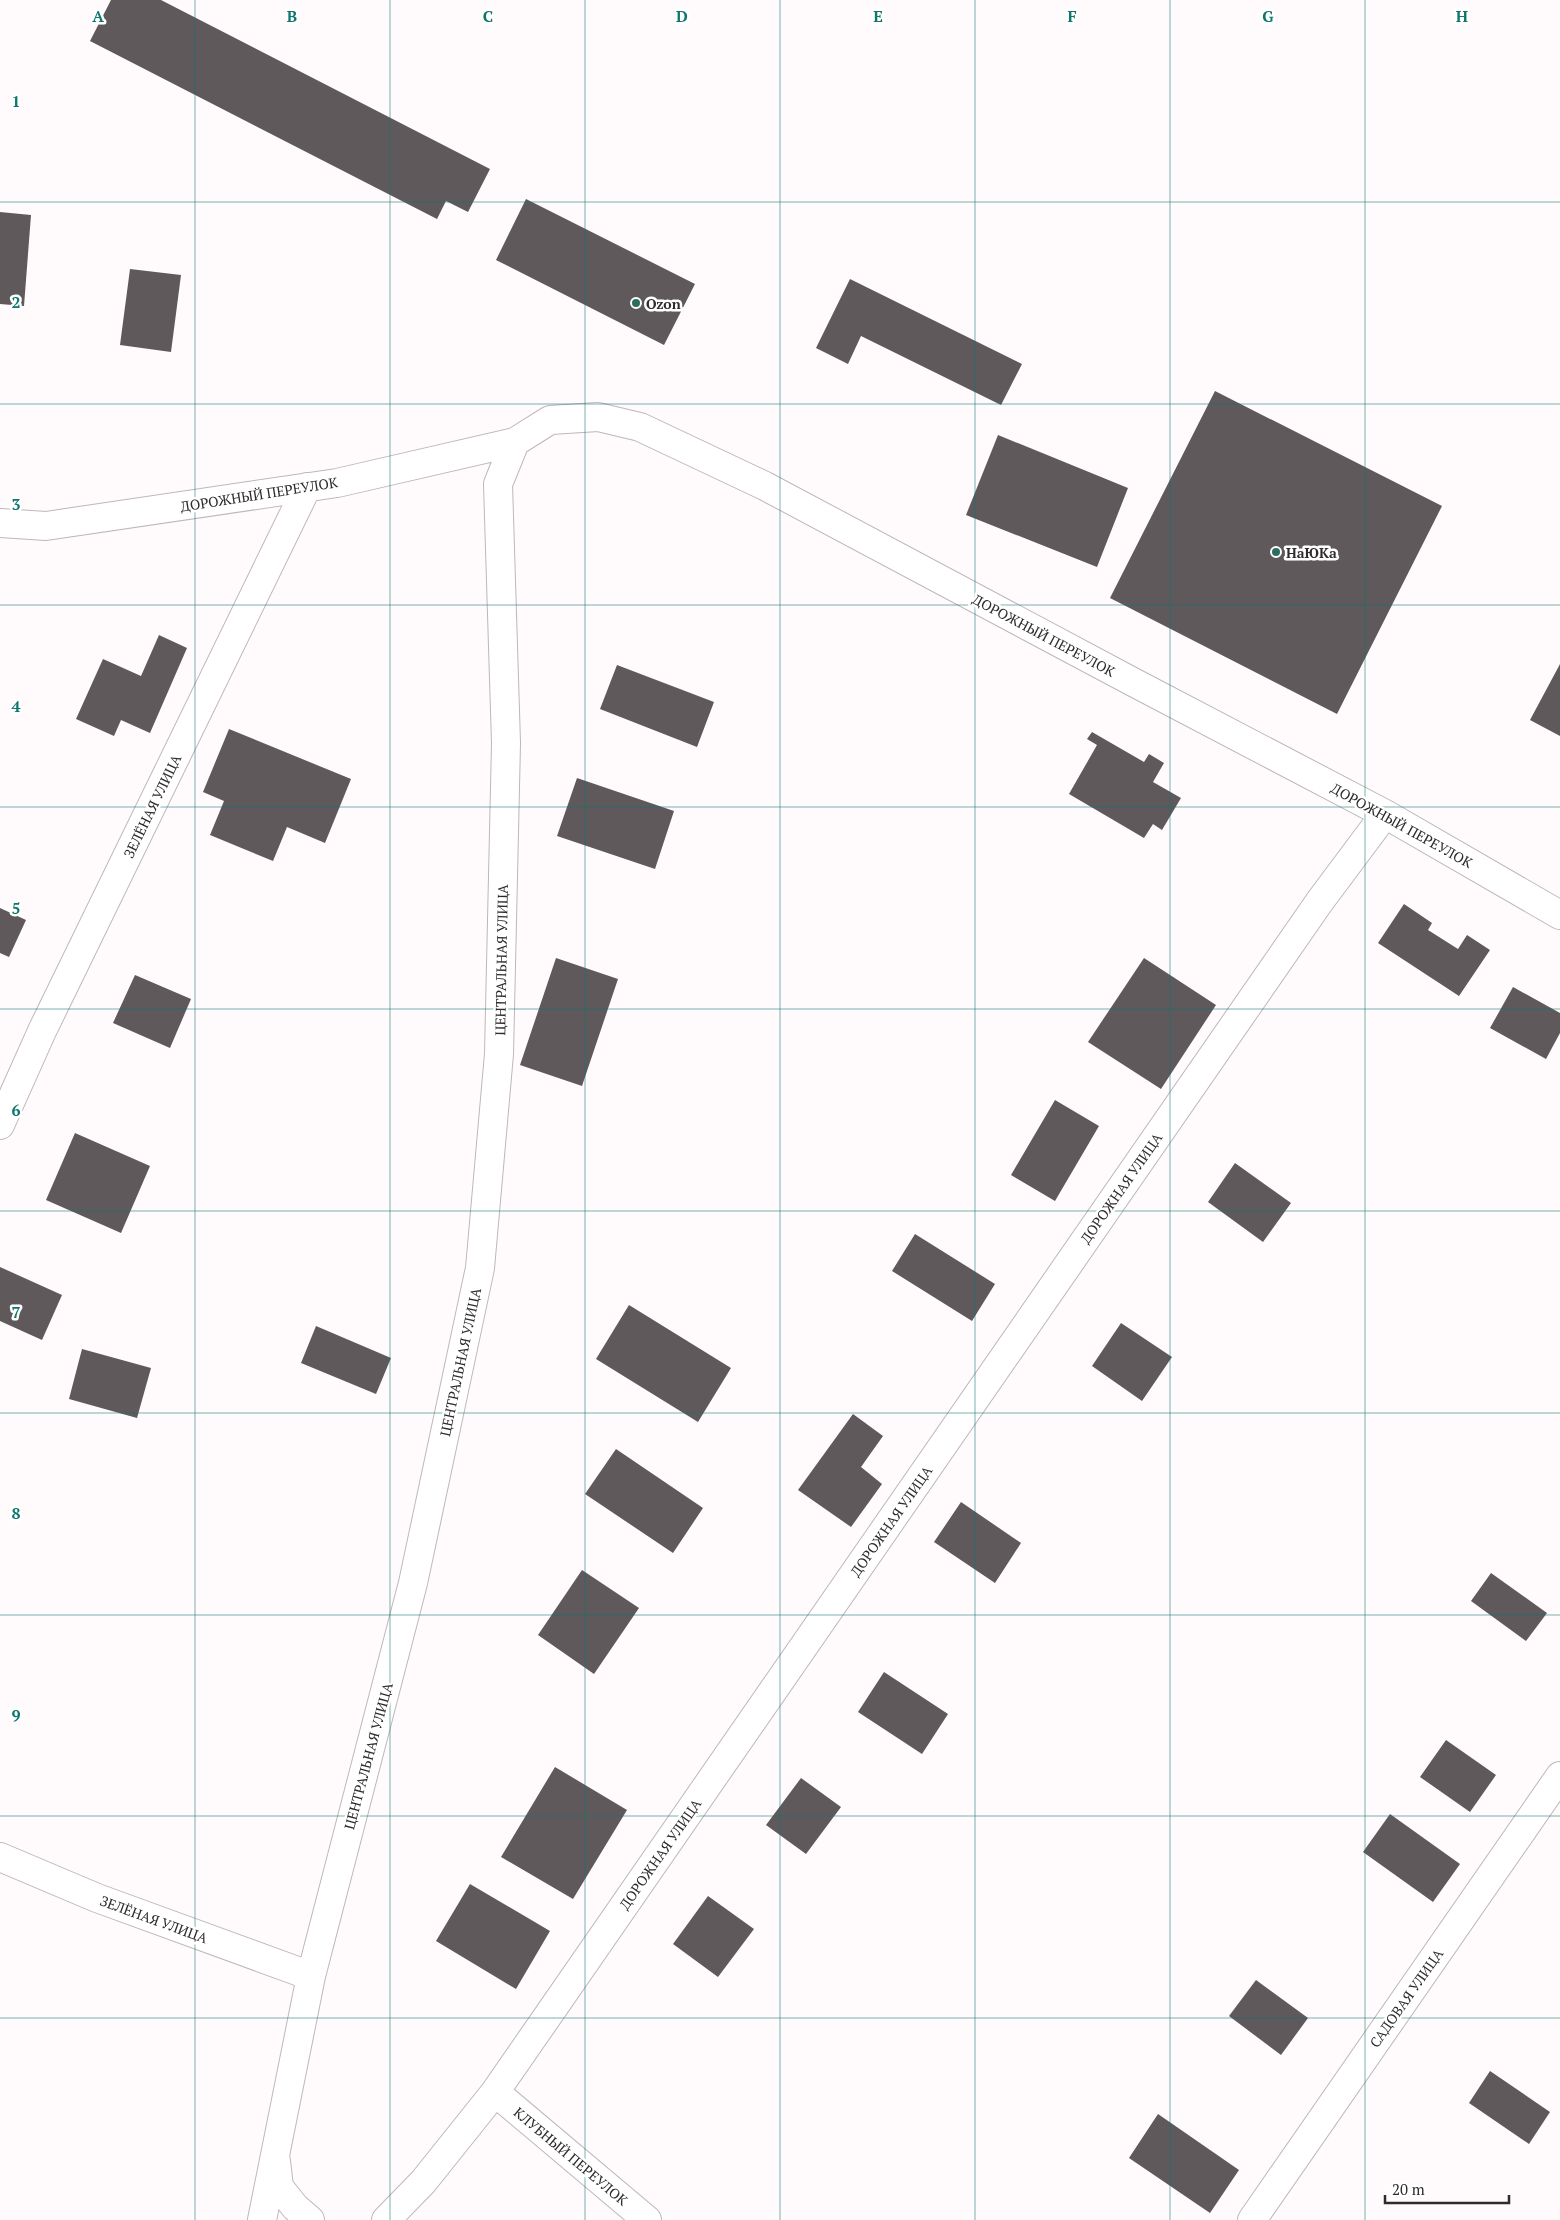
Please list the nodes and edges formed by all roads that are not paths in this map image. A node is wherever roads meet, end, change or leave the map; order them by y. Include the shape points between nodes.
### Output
1 (515, 442) junction
2 (307, 488) junction
3 (0, 523) edge
4 (1385, 814) junction
5 (1560, 915) edge
6 (0, 1125) edge
7 (1560, 1776) edge
8 (0, 1856) edge
9 (311, 1976) junction
10 (495, 2092) junction
11 (275, 2157) junction
12 (262, 2220) edge
13 (310, 2220) edge
14 (386, 2220) edge
15 (647, 2220) edge
16 (1252, 2220) edge

1 - 2 street, ДОРОЖНЫЙ ПЕРЕУЛОК
1 - 4 street, ДОРОЖНЫЙ ПЕРЕУЛОК via 550,420 598,417 640,427 765,486
1 - 9 street, ЦЕНТРАЛЬНАЯ УЛИЦА via 498,484 506,743 499,1044 480,1268 413,1583
2 - 3 street, ДОРОЖНЫЙ ПЕРЕУЛОК via 46,526
2 - 6 street, ЗЕЛЁНАЯ УЛИЦА via 42,1031
4 - 5 street, ДОРОЖНЫЙ ПЕРЕУЛОК
4 - 10 street, ДОРОЖНАЯ УЛИЦА via 1314,910
7 - 16 street, САДОВАЯ УЛИЦА
8 - 9 street, ЗЕЛЁНАЯ УЛИЦА via 97,1898
9 - 11 street, ЦЕНТРАЛЬНАЯ УЛИЦА
10 - 14 street, ДОРОЖНАЯ УЛИЦА via 423,2182
10 - 15 street, КЛУБНЫЙ ПЕРЕУЛОК
11 - 12 street, ЦЕНТРАЛЬНАЯ УЛИЦА
11 - 13 street via 279,2187

